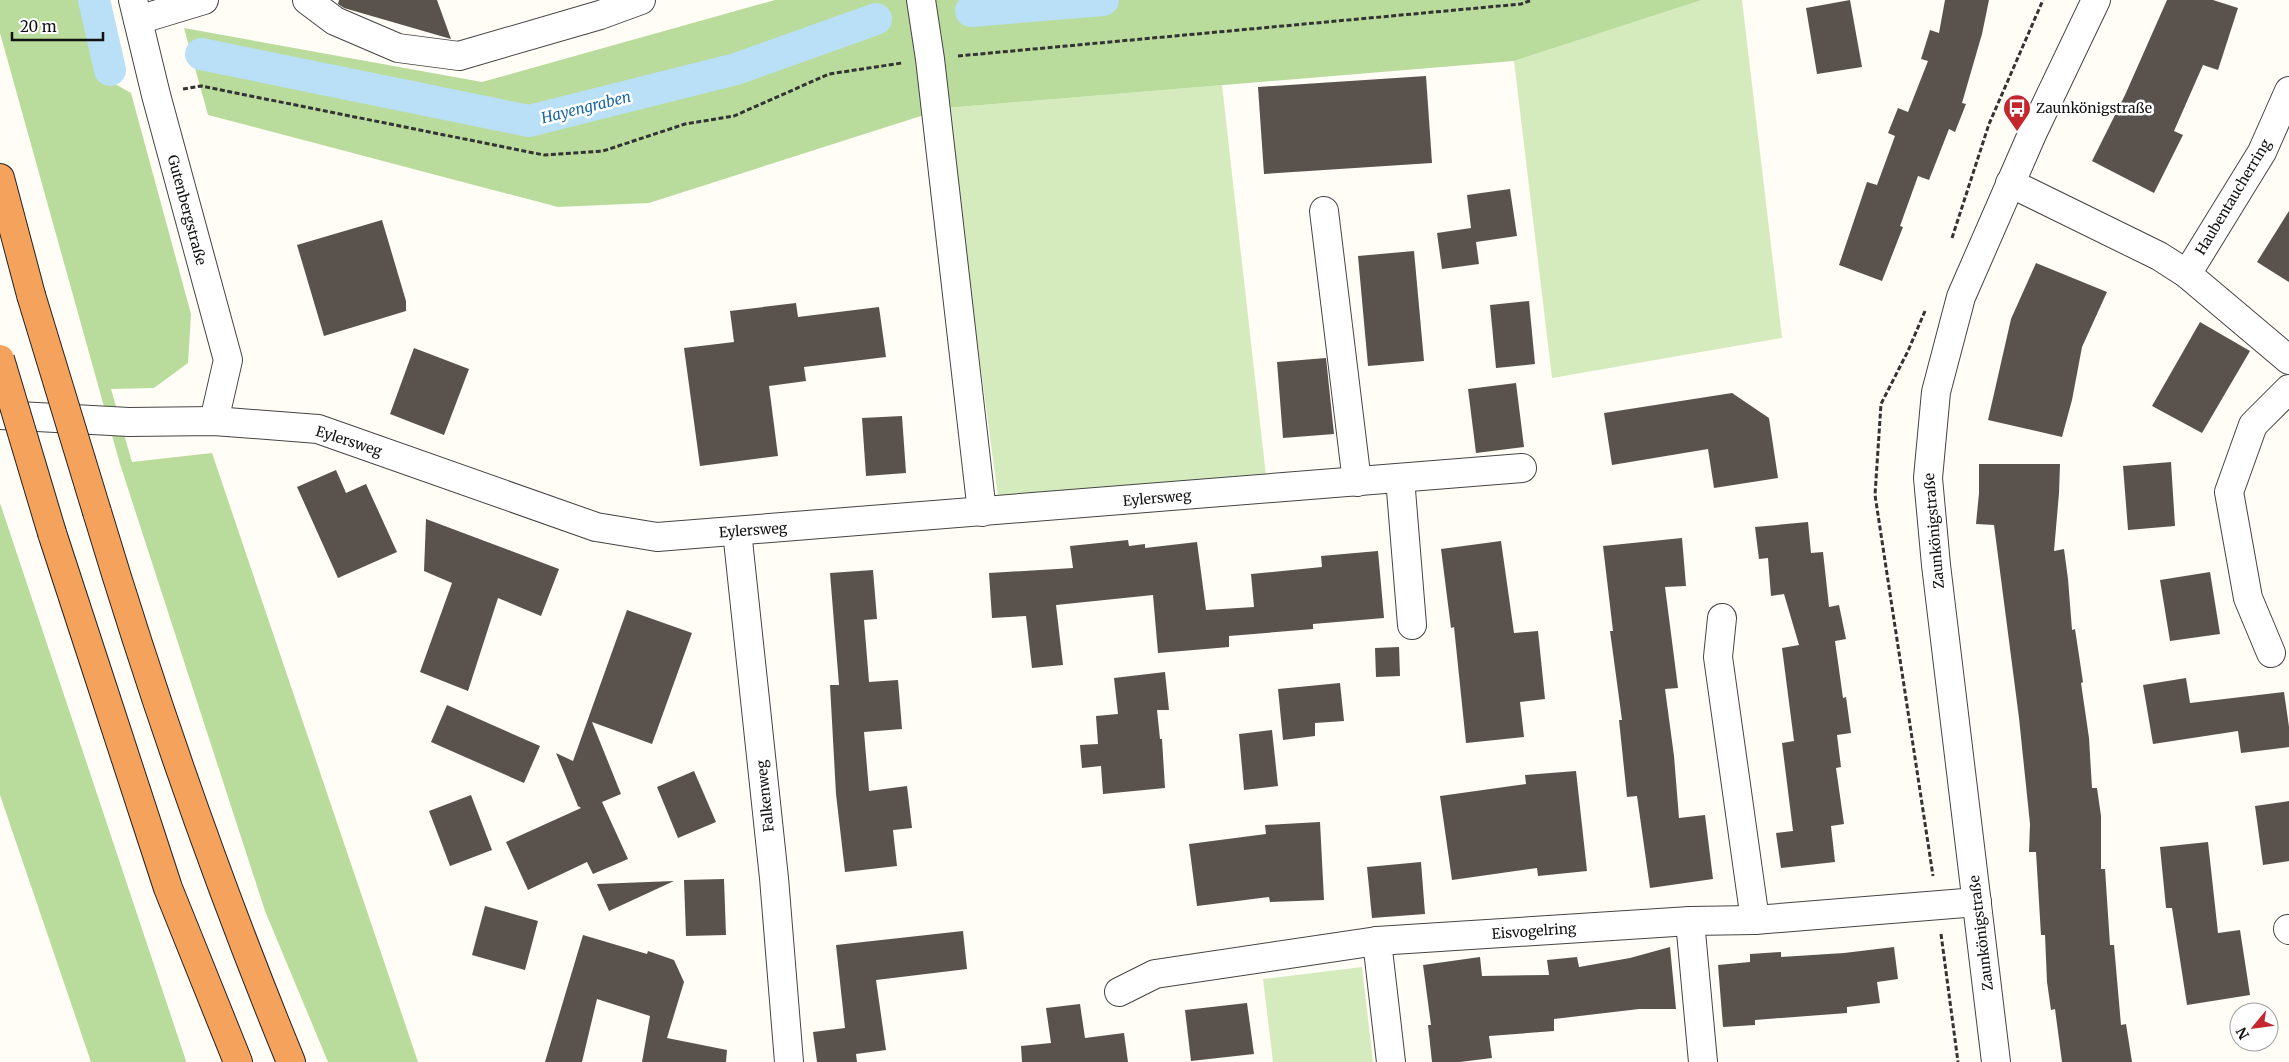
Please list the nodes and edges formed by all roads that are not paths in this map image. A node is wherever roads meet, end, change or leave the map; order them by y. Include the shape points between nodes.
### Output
1 (204, 0) edge
2 (308, 0) edge
3 (641, 0) edge
4 (921, 0) edge
5 (2096, 0) edge
6 (135, 10) edge
7 (2289, 91) edge
8 (0, 178) edge
9 (2010, 182) junction
10 (1324, 211) dead end
11 (2187, 274) junction
12 (0, 359) edge
13 (2289, 360) edge
14 (2289, 389) edge
15 (0, 415) edge
16 (214, 421) junction
17 (1522, 468) dead end
18 (1400, 478) junction
19 (1357, 482) junction
20 (982, 512) junction
21 (737, 531) junction
22 (1722, 618) dead end
23 (1412, 625) dead end
24 (2271, 653) dead end
25 (1978, 902) junction
26 (1755, 920) junction
27 (1690, 921) junction
28 (1377, 941) junction
29 (1119, 992) dead end
30 (238, 1062) edge
31 (292, 1062) edge
32 (789, 1062) edge
33 (1391, 1062) edge
34 (1703, 1062) edge
35 (1996, 1062) edge

1 - 6 street
2 - 3 street via 335,21 398,48 459,56
4 - 20 street
5 - 9 street, Zaunkönigstraße
6 - 16 street, Gutenbergstraße via 228,360
7 - 11 street, Haubentaucherring via 2262,152
8 - 31 highway, bridge via 31,295 126,609 253,969
9 - 11 street via 2159,256
9 - 25 street, Zaunkönigstraße via 1961,297 1936,392 1928,478
10 - 19 street
11 - 13 street
12 - 30 highway, bridge via 52,533 168,888
14 - 24 street via 2254,425 2229,492 2248,598
15 - 16 street, Eylersweg via 129,422
16 - 21 street, Eylersweg via 318,429 596,528 657,537
17 - 18 street, Eylersweg
18 - 19 street, Eylersweg
18 - 23 street
19 - 20 street, Eylersweg
20 - 21 street, Eylersweg
21 - 32 street, Falkenweg via 774,878
22 - 26 street via 1718,657
25 - 26 street, Eisvogelring
25 - 35 street, Zaunkönigstraße
26 - 27 street, Eisvogelring
27 - 28 street, Eisvogelring
27 - 34 street
28 - 29 street, Eisvogelring via 1155,974
28 - 33 street

